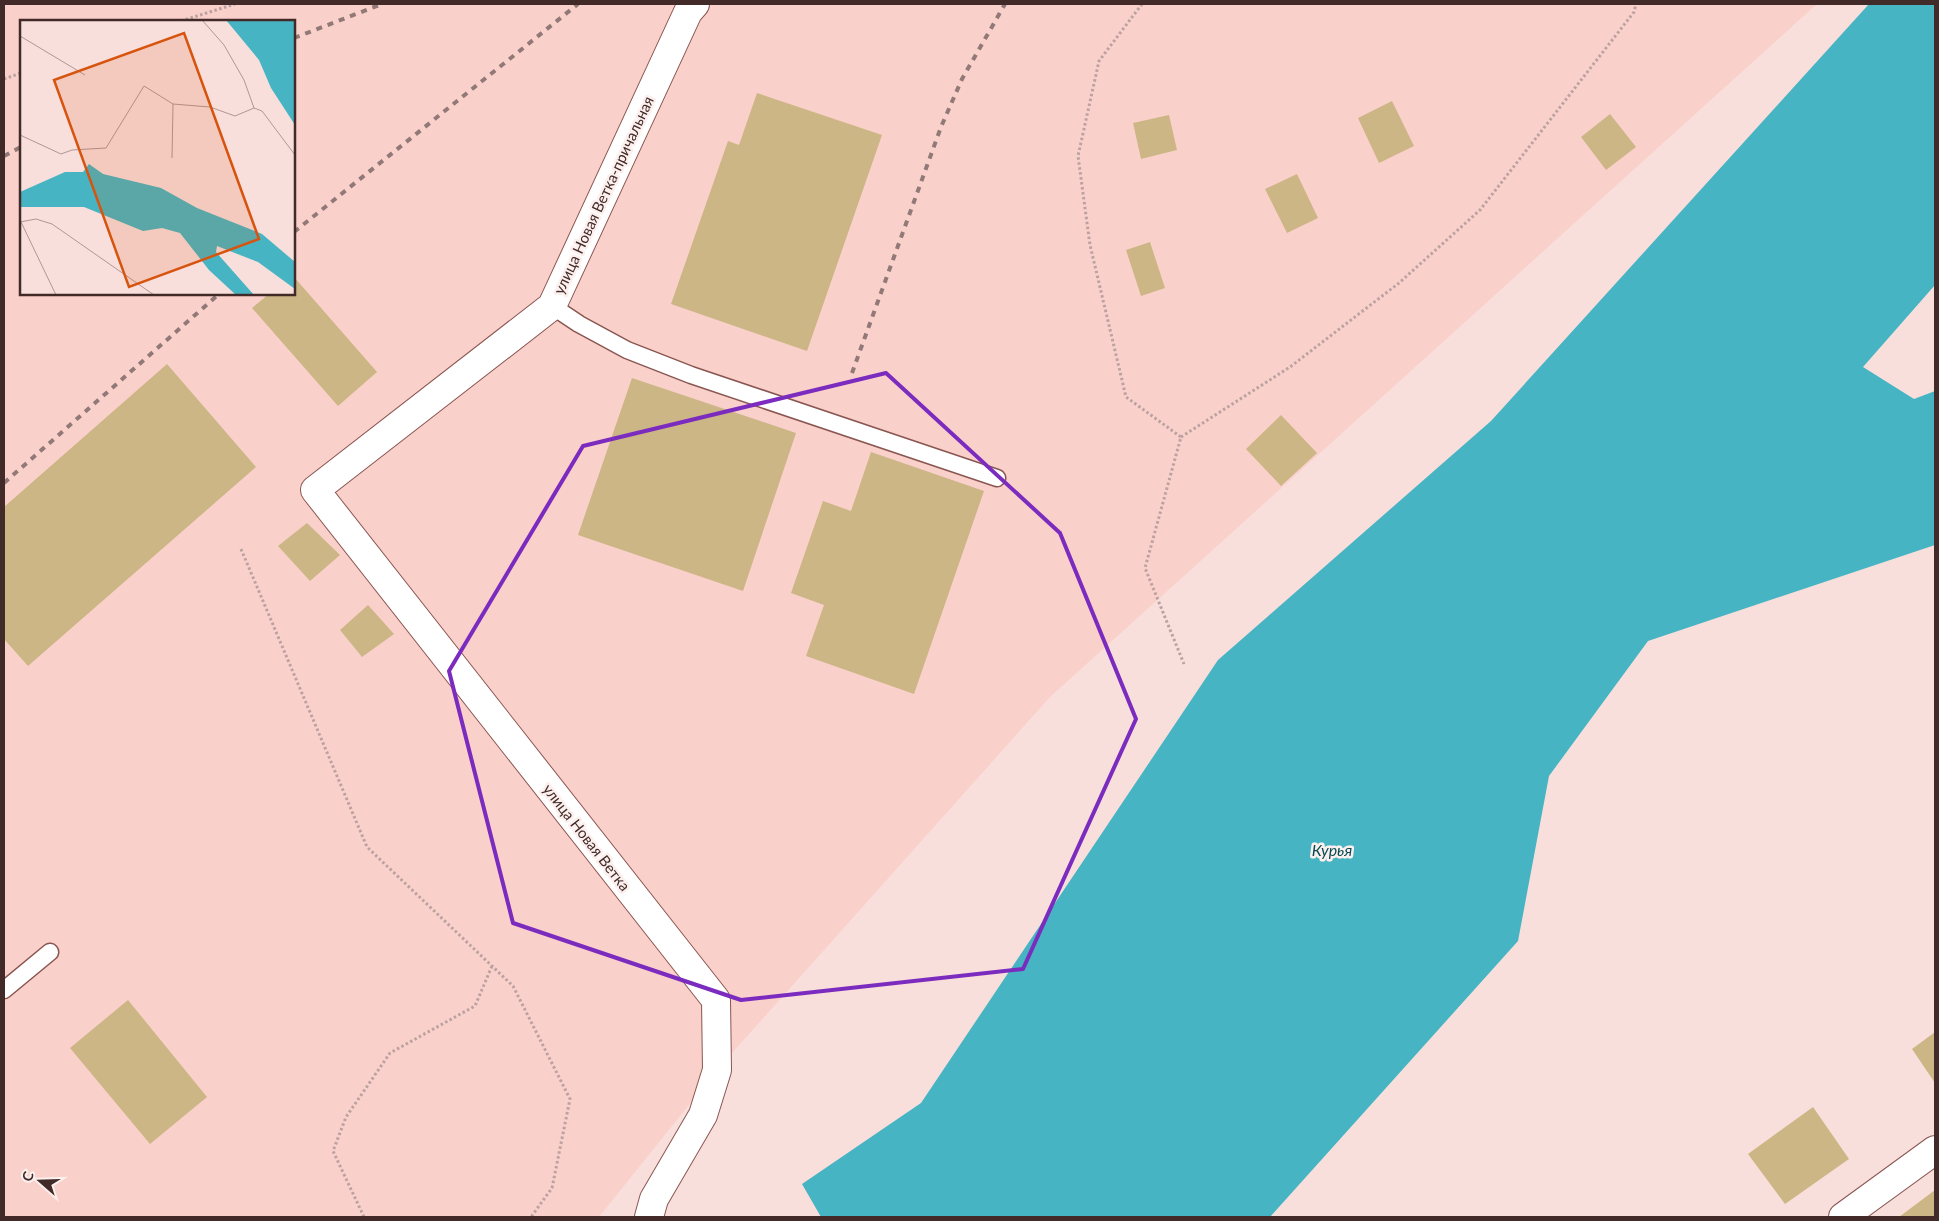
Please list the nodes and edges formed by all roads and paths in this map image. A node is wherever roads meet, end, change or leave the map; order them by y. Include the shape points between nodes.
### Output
1 (235, 4) edge
2 (695, 4) edge
3 (1142, 4) edge
4 (1636, 4) edge
5 (183, 20) edge
6 (20, 73) edge
7 (4, 78) edge
8 (552, 306) junction
9 (1181, 437) junction
10 (997, 478) dead end
11 (315, 490) joint
12 (241, 550) dead end
13 (1184, 664) dead end
14 (50, 952) dead end
15 (492, 966) junction
16 (4, 990) edge
17 (1935, 1150) edge
18 (364, 1217) edge
19 (531, 1217) edge
20 (648, 1217) edge
21 (1843, 1217) edge

1 - 5 path
2 - 8 street, улица Новая Ветка-причальная via 688,12
3 - 9 path via 1098,61 1078,156 1090,245 1126,397
4 - 9 path via 1634,12 1480,210 1399,283 1290,367
6 - 7 path
8 - 10 lane via 636,354
8 - 11 street, улица Новая Ветка-причальная
9 - 13 path via 1146,568
11 - 20 street, улица Новая Ветка via 716,1000 717,1070 703,1115 654,1198
12 - 15 path via 367,847
14 - 16 lane
15 - 18 path via 475,1006 390,1053 346,1118 333,1151
15 - 19 path via 513,986 570,1099 552,1188
17 - 21 street

